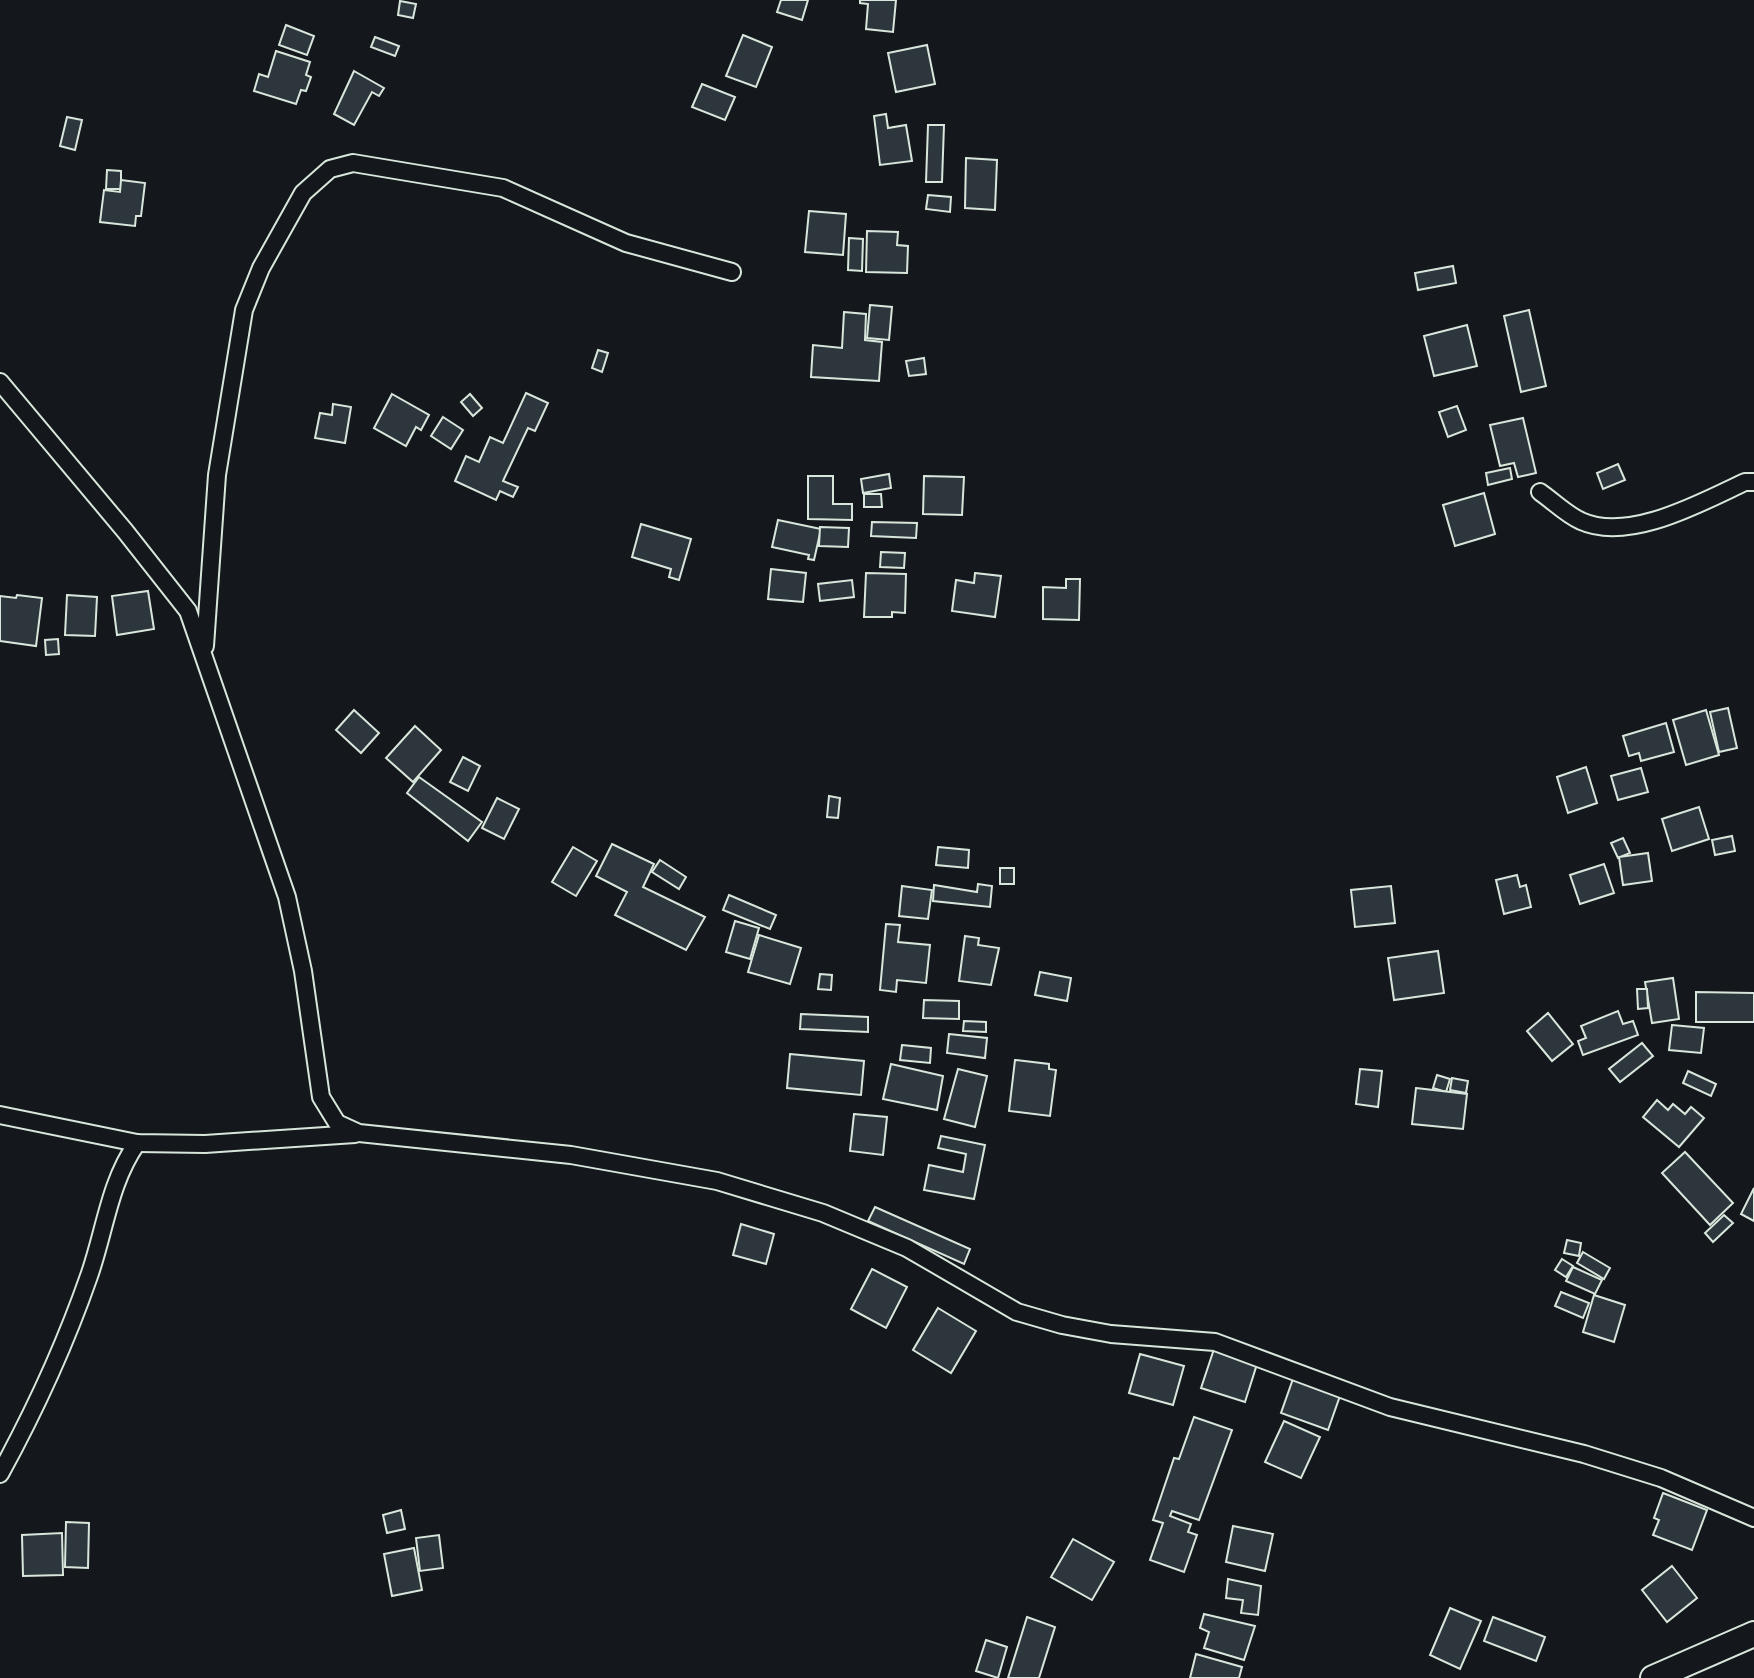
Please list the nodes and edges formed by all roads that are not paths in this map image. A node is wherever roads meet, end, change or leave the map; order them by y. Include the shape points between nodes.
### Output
1 (732, 272) dead end
2 (0, 382) edge
3 (1754, 482) edge
4 (1540, 492) dead end
5 (204, 655) junction
6 (0, 1115) edge
7 (359, 1133) junction
8 (137, 1143) junction
9 (0, 1474) edge
10 (1754, 1518) edge
11 (1754, 1634) edge
12 (1653, 1678) edge

1 - 5 street via 626,243 503,188 353,163 330,169 303,193 244,310 217,475
2 - 5 street via 188,611
3 - 4 street via 1683,511 1623,527 1581,522
5 - 7 street via 287,897 321,1097 337,1123
6 - 8 street
7 - 8 street via 205,1144
7 - 10 street via 571,1155 717,1181 823,1213 907,1248 1017,1312 1111,1334 1215,1342 1390,1407 1661,1478
8 - 9 street via 121,1166 79,1305 33,1415
11 - 12 street

